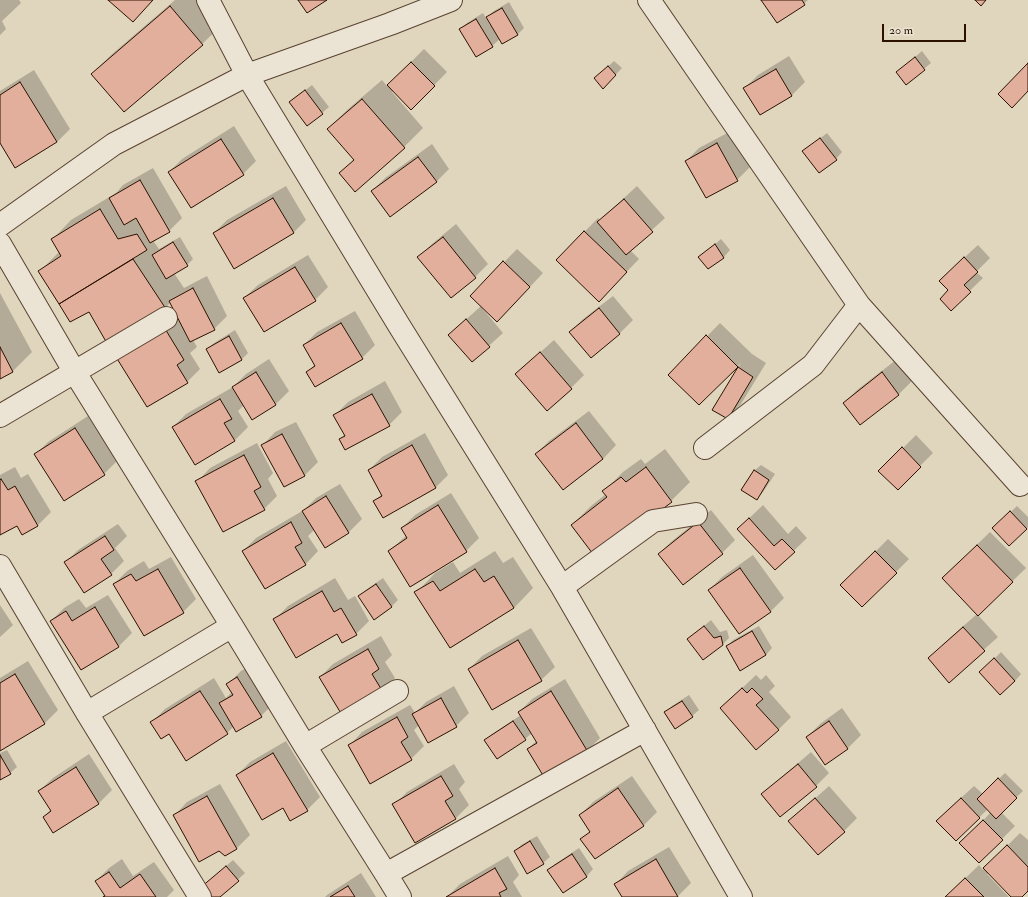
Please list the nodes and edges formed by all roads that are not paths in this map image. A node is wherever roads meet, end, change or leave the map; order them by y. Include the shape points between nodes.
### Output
1 (208, 0) edge
2 (451, 0) edge
3 (649, 0) edge
4 (247, 75) junction
5 (0, 225) edge
6 (0, 244) edge
7 (859, 305) junction
8 (166, 318) dead end
9 (74, 372) junction
10 (0, 416) edge
11 (705, 448) dead end
12 (1020, 485) dead end
13 (696, 514) dead end
14 (0, 566) edge
15 (562, 587) junction
16 (232, 626) junction
17 (397, 691) dead end
18 (87, 713) junction
19 (645, 730) junction
20 (305, 746) junction
21 (386, 874) junction
22 (200, 897) edge
23 (400, 897) edge
24 (741, 897) edge

1 - 4 street
2 - 4 street
3 - 7 street
4 - 5 street via 114,144
4 - 15 street via 400,328
6 - 9 street
7 - 11 street via 813,365
7 - 12 street
8 - 9 street
9 - 10 street
9 - 16 street
13 - 15 street via 653,521
14 - 18 street
15 - 19 street
16 - 18 street
16 - 20 street
17 - 20 street
18 - 22 street
19 - 21 street
19 - 24 street
20 - 21 street
21 - 23 street

